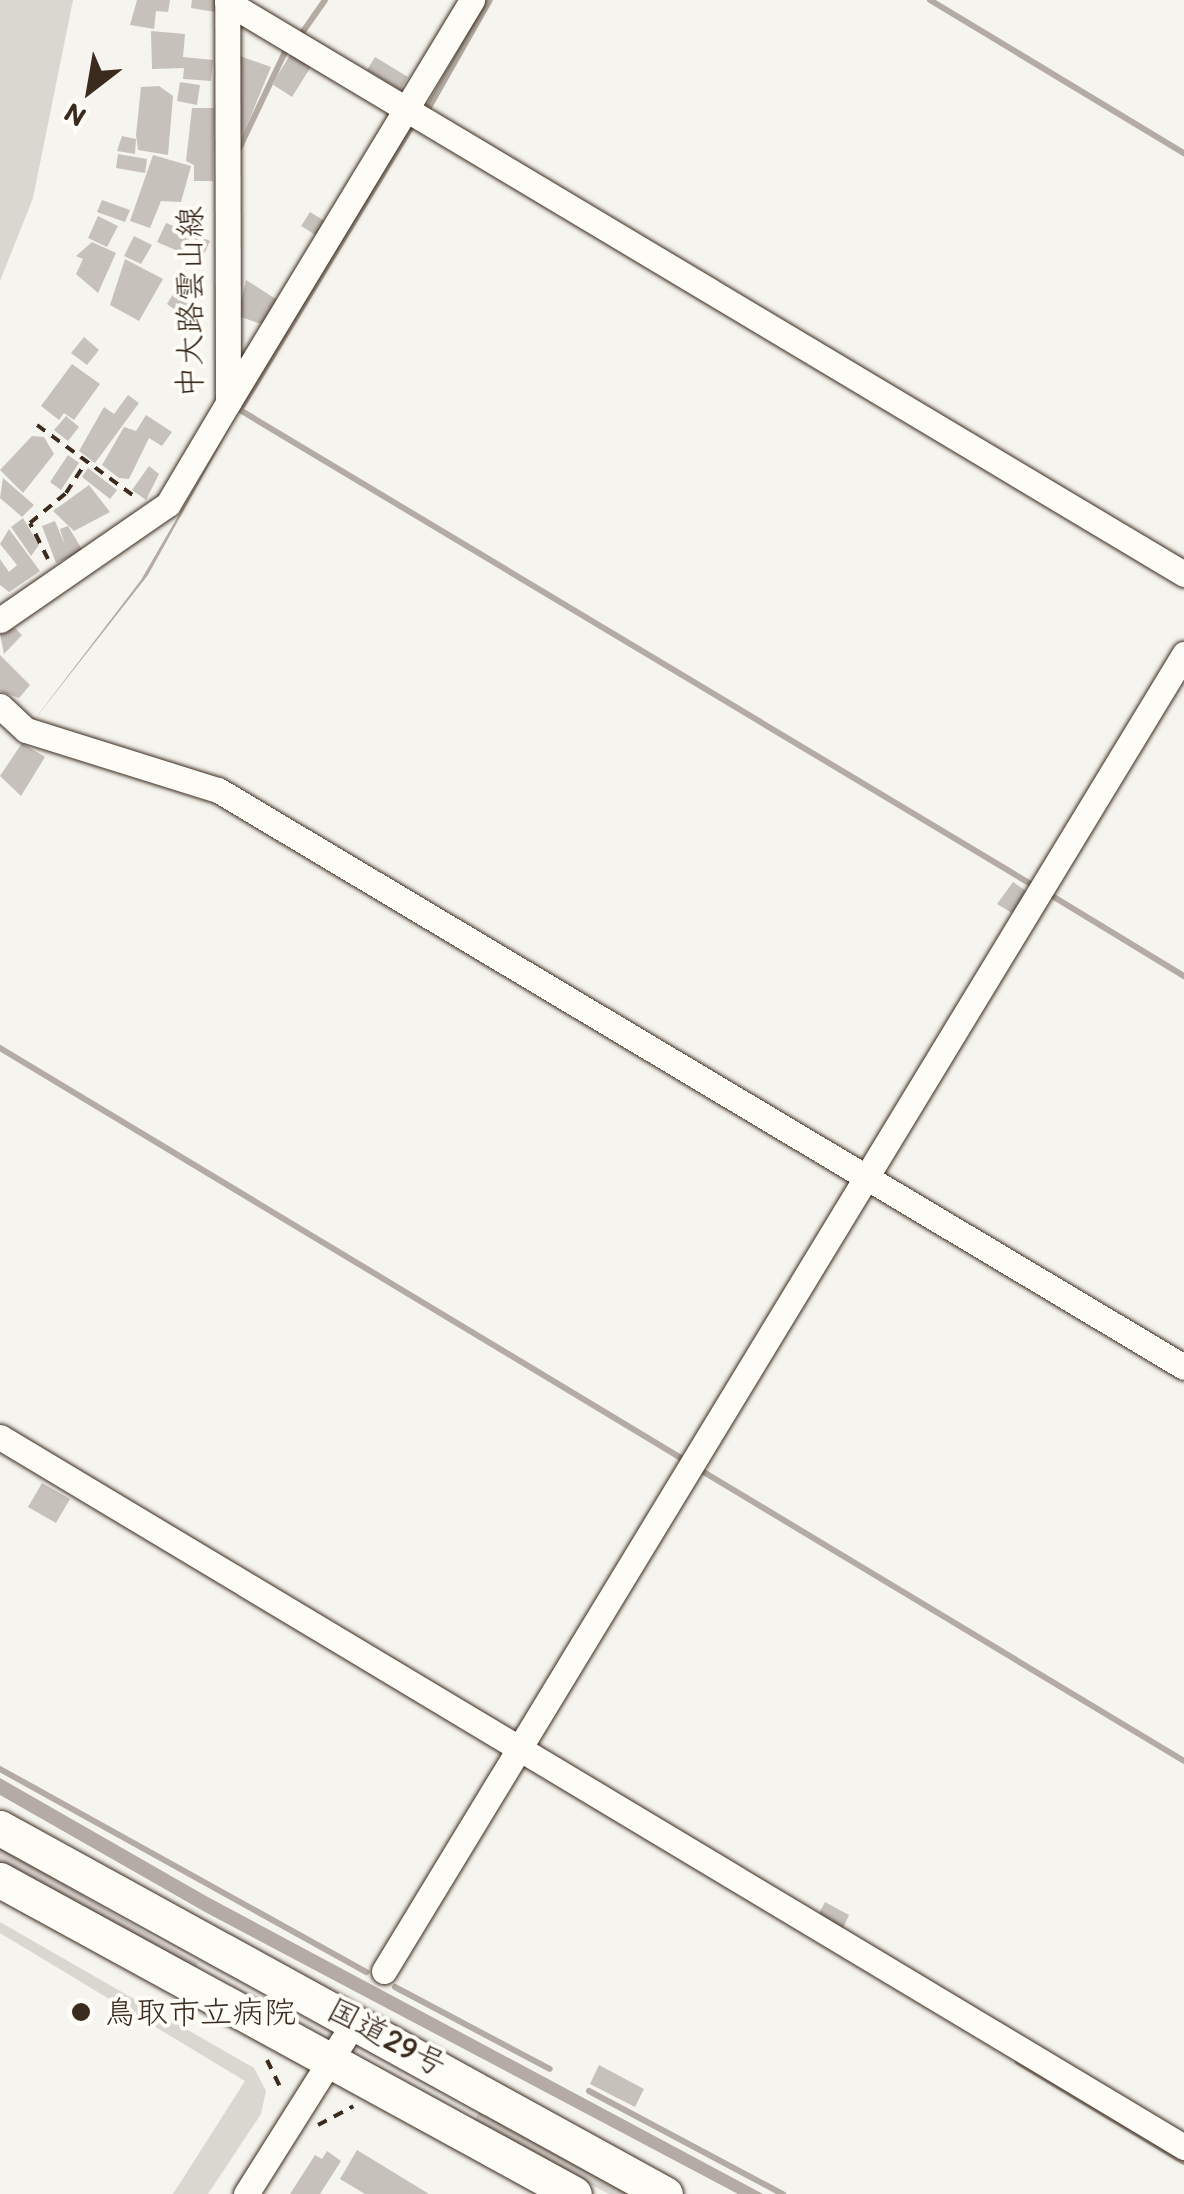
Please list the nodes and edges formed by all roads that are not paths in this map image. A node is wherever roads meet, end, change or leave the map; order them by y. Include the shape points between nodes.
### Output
1 (472, 0) edge
2 (227, 1) edge
3 (406, 110) junction
4 (228, 402) junction
5 (1184, 574) edge
6 (0, 620) edge
7 (1184, 654) edge
8 (0, 706) edge
9 (865, 1180) junction
10 (1184, 1367) edge
11 (0, 1437) edge
12 (520, 1749) junction
13 (0, 1828) edge
14 (0, 1880) edge
15 (384, 1972) dead end
16 (356, 2019) junction
17 (328, 2063) junction
18 (1184, 2147) edge
19 (246, 2194) edge
20 (574, 2194) edge
21 (665, 2194) edge

1 - 3 street
2 - 3 street
2 - 4 street, 中大路雲山線
3 - 4 street
3 - 5 street
4 - 6 street, 中大路雲山線 via 156,512
7 - 9 street
8 - 9 street via 26,730 218,790
9 - 10 street
9 - 12 street
11 - 12 street
12 - 15 street
12 - 18 street
13 - 16 highway, 国道29号
14 - 17 highway, 国道29号
16 - 17 street
16 - 21 highway, 国道29号
17 - 19 street
17 - 20 highway, 国道29号

